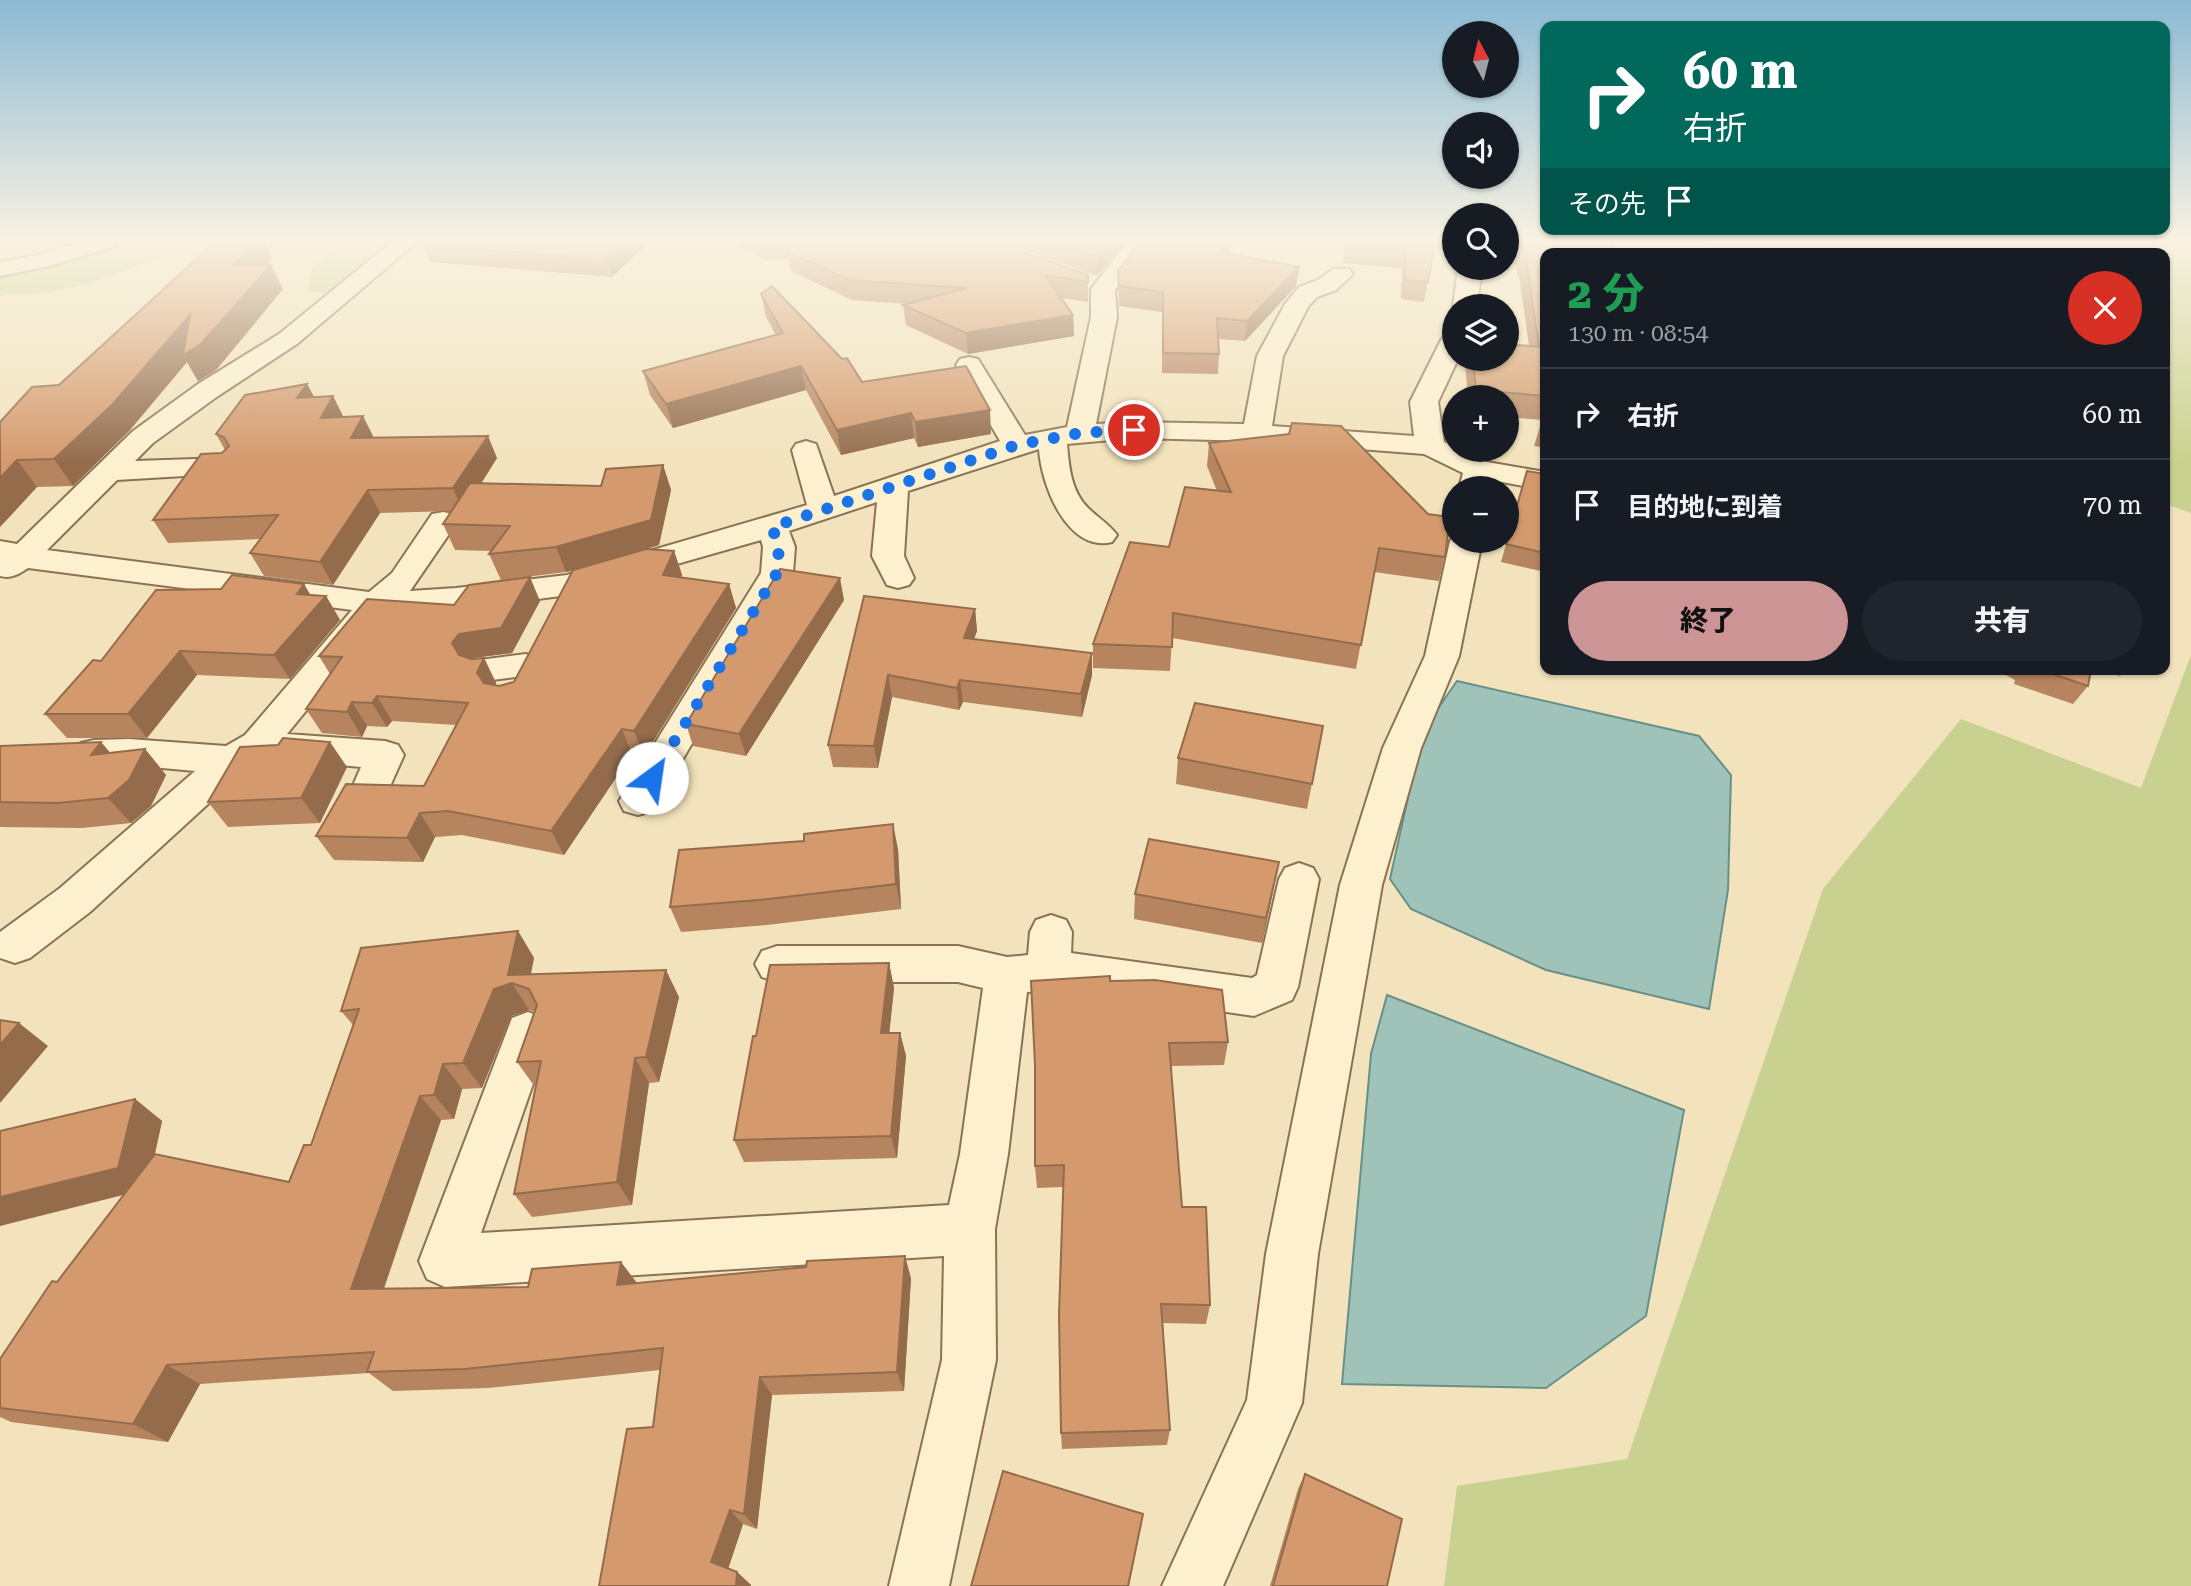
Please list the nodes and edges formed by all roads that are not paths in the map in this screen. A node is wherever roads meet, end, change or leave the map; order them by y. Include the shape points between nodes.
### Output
1 (319, 315) edge
2 (1104, 315) edge
3 (1291, 315) edge
4 (969, 365) edge
5 (1442, 365) edge
6 (1257, 433) junction
7 (1066, 436) junction
8 (1017, 445) junction
9 (1430, 446) junction
10 (806, 450) dead end
11 (225, 467) edge
12 (109, 471) junction
13 (1472, 476) edge
14 (1519, 480) edge
15 (1540, 481) edge
16 (893, 488) junction
17 (823, 509) junction
18 (443, 521) edge
19 (772, 527) junction
20 (1101, 536) dead end
21 (1463, 553) edge
22 (7, 560) edge
23 (898, 578) dead end
24 (568, 585) junction
25 (376, 603) junction
26 (484, 669) edge
27 (245, 752) junction
28 (63, 754) edge
29 (373, 783) edge
30 (638, 801) dead end
31 (1299, 879) dead end
32 (15, 945) dead end
33 (1036, 960) junction
34 (778, 964) edge
35 (528, 1032) edge
36 (970, 1229) junction
37 (919, 1586) edge
38 (1192, 1586) edge

1 - 12 street via 289,340 143,437
2 - 7 street
3 - 6 street via 1270,356
4 - 8 street
5 - 9 street via 1424,402
6 - 7 street via 1134,430
6 - 9 street
7 - 8 street
7 - 20 street via 1054,470 1063,499
8 - 16 street
9 - 13 street
10 - 17 street
11 - 12 street
12 - 22 street
14 - 15 street
16 - 17 street
16 - 23 street via 888,556
17 - 19 street
18 - 25 street via 403,580
19 - 24 street
19 - 30 street via 779,547 777,573
21 - 38 street via 1442,656 1402,748 1361,885 1292,1254 1274,1403
22 - 25 street
24 - 25 street
24 - 26 street via 531,656
25 - 27 street
27 - 28 street
27 - 29 street via 385,755
27 - 32 street via 86,910
31 - 33 street via 1276,987 1254,997 1069,971
33 - 34 street
33 - 36 street via 984,1154
35 - 36 street via 445,1261
36 - 37 street via 970,1360

